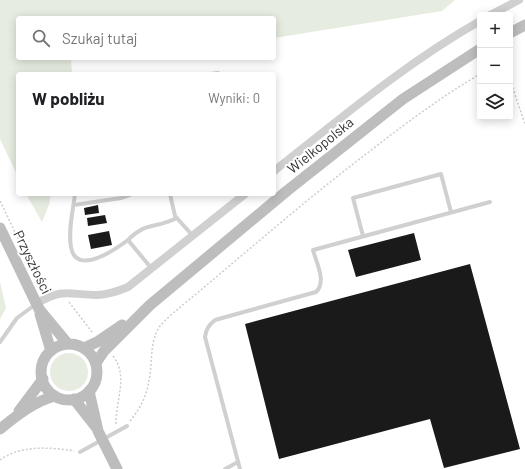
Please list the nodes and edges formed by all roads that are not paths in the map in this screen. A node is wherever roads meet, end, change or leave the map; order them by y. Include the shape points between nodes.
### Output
1 (519, 0) edge
2 (496, 12) edge
3 (477, 22) edge
4 (525, 25) edge
5 (513, 31) edge
6 (477, 51) edge
7 (276, 169) edge
8 (75, 196) edge
9 (126, 196) edge
10 (170, 196) edge
11 (243, 196) edge
12 (490, 202) dead end
13 (74, 205) junction
14 (451, 212) junction
15 (177, 218) junction
16 (0, 228) edge
17 (194, 236) junction
18 (363, 236) junction
19 (128, 240) junction
20 (152, 269) junction
21 (38, 306) junction
22 (0, 342) edge
23 (68, 344) junction
24 (103, 345) junction
25 (84, 348) junction
26 (50, 351) junction
27 (96, 363) junction
28 (43, 379) junction
29 (89, 391) junction
30 (55, 396) junction
31 (74, 399) junction
32 (14, 418) junction
33 (127, 426) road end
34 (0, 429) edge
35 (101, 436) junction
36 (80, 452) road end
37 (238, 462) junction
38 (117, 469) edge
39 (224, 469) edge
40 (240, 469) edge

1 - 2 street
3 - 7 street via 408,66
4 - 5 main road
6 - 24 main road, Wielkopolska via 403,99 349,141
8 - 13 lane
9 - 13 lane
10 - 15 lane via 173,212
11 - 17 street
12 - 14 lane
13 - 19 lane via 71,249 80,259 98,258
14 - 18 lane
14 - 18 lane via 441,174 353,198
15 - 17 lane
15 - 19 lane via 146,226
16 - 21 main road, Przyszłości
17 - 20 street
18 - 37 lane via 313,250 322,282 316,292 215,320 206,330 205,337
19 - 20 lane
20 - 21 street via 128,288 116,292 96,295 67,292 57,294
21 - 22 lane via 17,318
21 - 23 main road, Przyszłości
21 - 26 main road, Przyszłości
23 - 25 main road
23 - 26 main road
24 - 25 main road, Wielkopolska
24 - 27 main road, Wielkopolska
25 - 27 main road
26 - 28 main road via 42,366
27 - 29 main road via 97,377
28 - 30 main road via 48,390
28 - 32 main road
29 - 31 main road
29 - 35 main road
30 - 31 main road
30 - 32 main road via 42,400
31 - 35 main road
32 - 34 main road
33 - 35 lane
35 - 36 lane
35 - 38 main road
37 - 39 lane
37 - 40 lane

